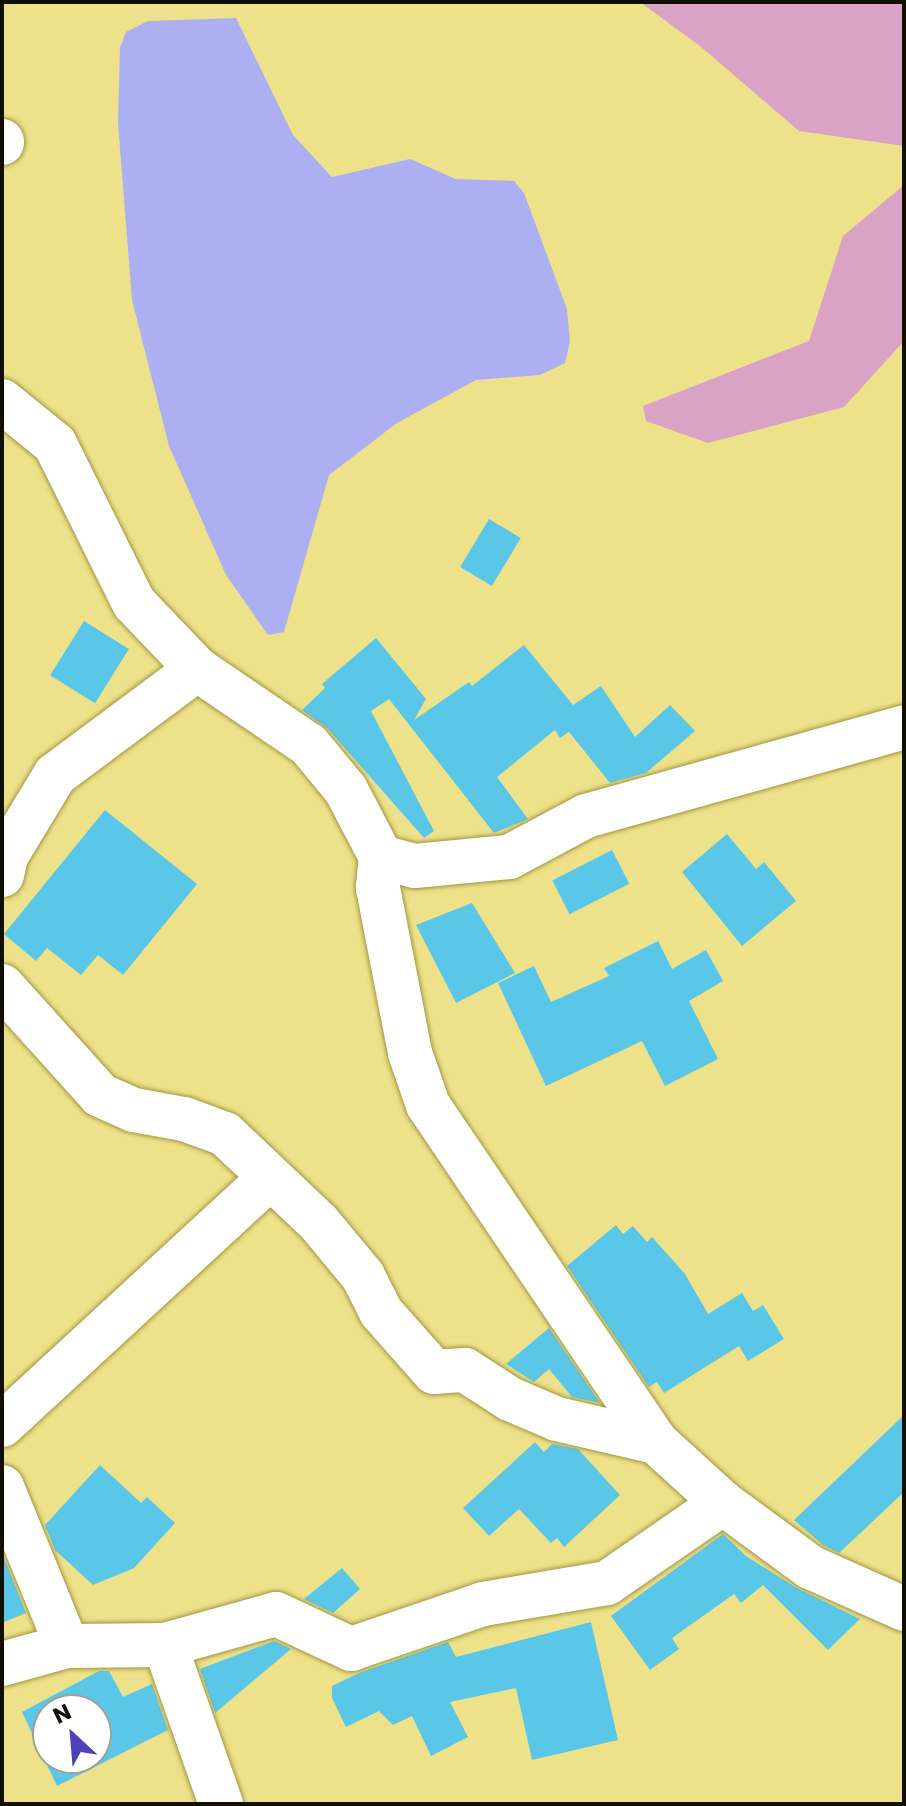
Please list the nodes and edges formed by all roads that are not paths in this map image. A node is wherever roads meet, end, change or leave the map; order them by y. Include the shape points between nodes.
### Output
1 (2, 401) edge
2 (197, 669) junction
3 (904, 727) edge
4 (381, 857) junction
5 (2, 875) edge
6 (2, 986) edge
7 (269, 1179) junction
8 (2, 1425) edge
9 (656, 1442) junction
10 (2, 1487) edge
11 (723, 1503) junction
12 (904, 1609) edge
13 (165, 1645) junction
14 (67, 1646) junction
15 (2, 1664) edge
16 (221, 1804) edge

1 - 2 street via 55,444 134,603
2 - 4 street via 309,745 346,790
2 - 5 street via 55,775 6,856
3 - 4 street via 586,816 509,857 415,866
4 - 9 street via 378,888 410,1053 428,1105
6 - 7 street via 100,1095 134,1110 184,1119 225,1134
7 - 8 street
7 - 9 street via 319,1223 363,1276 381,1312 434,1372 465,1370 510,1399 557,1419
9 - 11 street
10 - 14 street
11 - 12 street via 810,1567
11 - 13 street via 607,1583 483,1604 351,1649 276,1614
13 - 14 street
13 - 16 street
14 - 15 street

